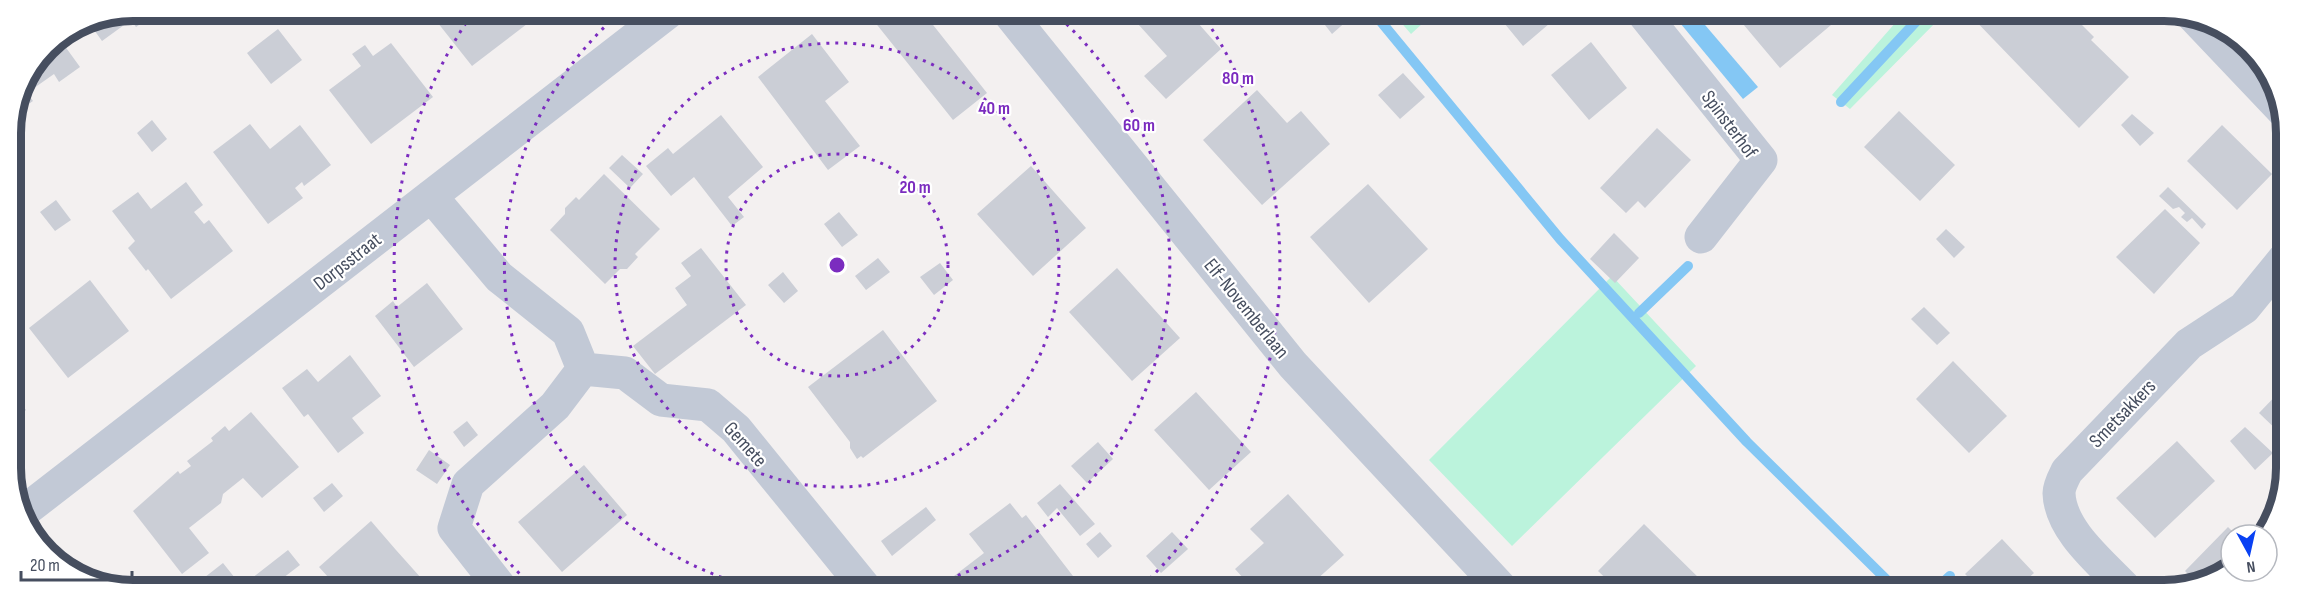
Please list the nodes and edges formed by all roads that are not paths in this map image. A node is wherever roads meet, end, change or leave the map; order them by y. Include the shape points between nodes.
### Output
1 (657, 21) edge
2 (1015, 21) edge
3 (1649, 21) edge
4 (2206, 29) edge
5 (2269, 97) edge
6 (431, 196) junction
7 (1701, 237) dead end
8 (2276, 269) edge
9 (583, 369) junction
10 (29, 508) edge
11 (495, 580) edge
12 (859, 580) edge
13 (1494, 580) edge
14 (2118, 580) edge

1 - 6 street, Dorpsstraat
2 - 13 street, Elf-Novemberlaan via 1293,365
3 - 7 street, Spinsterhof via 1761,160
4 - 5 street
6 - 9 street via 499,277 568,332
6 - 10 street, Dorpsstraat
8 - 14 street, Smetsakkers via 2244,308 2189,344 2067,471 2059,491 2063,515 2075,535
9 - 11 street via 555,406 468,484 454,528
9 - 12 street, Gemete via 625,373 661,400 708,405 736,429

